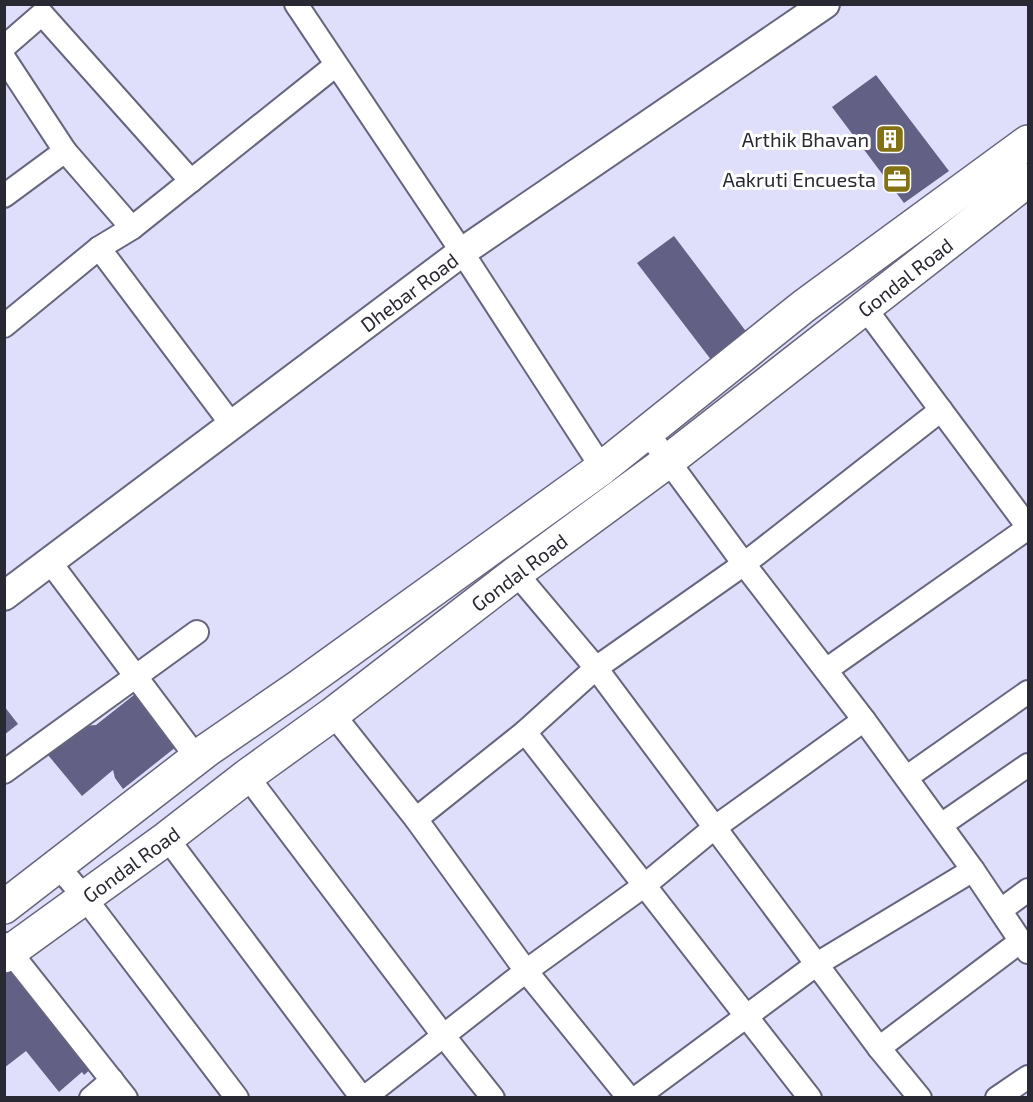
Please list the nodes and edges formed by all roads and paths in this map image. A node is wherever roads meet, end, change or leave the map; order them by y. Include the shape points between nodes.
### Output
1 (296, 4) edge
2 (825, 4) edge
3 (4, 48) edge
4 (4, 57) edge
5 (336, 65) junction
6 (1029, 142) edge
7 (65, 151) junction
8 (1029, 180) edge
9 (191, 181) junction
10 (4, 196) edge
11 (132, 228) junction
12 (99, 249) junction
13 (462, 252) junction
14 (865, 308) junction
15 (4, 326) edge
16 (941, 410) junction
17 (232, 426) junction
18 (647, 432) junction
19 (668, 461) junction
20 (602, 468) junction
21 (1029, 527) edge
22 (50, 562) junction
23 (744, 564) junction
24 (516, 573) junction
25 (4, 596) edge
26 (197, 632) dead end
27 (596, 668) junction
28 (826, 670) junction
29 (135, 676) junction
30 (1029, 692) edge
31 (333, 714) junction
32 (864, 720) junction
33 (525, 732) junction
34 (197, 758) junction
35 (1029, 765) edge
36 (4, 772) edge
37 (247, 776) junction
38 (907, 777) junction
39 (416, 819) junction
40 (941, 825) junction
41 (714, 828) junction
42 (167, 838) junction
43 (57, 865) junction
44 (973, 870) junction
45 (645, 885) junction
46 (1029, 890) edge
47 (85, 898) junction
48 (4, 907) edge
49 (1001, 910) junction
50 (1025, 947) edge
51 (7, 950) edge
52 (818, 964) junction
53 (526, 971) junction
54 (746, 1017) junction
55 (442, 1035) junction
56 (879, 1048) junction
57 (1029, 1077) edge
58 (112, 1080) junction
59 (91, 1098) edge
60 (126, 1098) edge
61 (237, 1098) edge
62 (363, 1098) edge
63 (493, 1098) edge
64 (629, 1098) edge
65 (636, 1098) edge
66 (810, 1098) edge
67 (920, 1098) edge
68 (997, 1098) edge

1 - 5 street
2 - 13 street, Dhebar Road
3 - 9 street via 42,14
4 - 7 street
5 - 9 street
5 - 13 street
6 - 18 main road, Gondal Road via 804,306
7 - 10 street
7 - 11 street
8 - 14 main road, Gondal Road
9 - 11 street
11 - 12 street
12 - 15 street
12 - 17 street
13 - 17 street, Dhebar Road
13 - 20 street
14 - 16 street
14 - 19 main road, Gondal Road
16 - 21 street
16 - 23 street
17 - 22 street, Dhebar Road
18 - 19 street
18 - 20 main road, Gondal Road
19 - 23 street
19 - 24 main road, Gondal Road
20 - 34 main road, Gondal Road
21 - 28 street
22 - 25 street, Dhebar Road
22 - 29 street
23 - 27 street
23 - 28 street
24 - 27 street
24 - 31 main road, Gondal Road
26 - 29 street
27 - 33 street
27 - 41 street
28 - 32 street
29 - 34 street
29 - 36 street
30 - 38 street
31 - 37 main road, Gondal Road
31 - 39 street
32 - 38 street
32 - 41 street
33 - 39 street
33 - 45 street
34 - 43 main road, Gondal Road
35 - 40 street
37 - 42 main road, Gondal Road
37 - 55 street
38 - 40 street
39 - 53 street
40 - 44 street
41 - 45 street
41 - 52 street
42 - 47 main road, Gondal Road
42 - 62 street
43 - 47 street
43 - 48 main road, Gondal Road
44 - 49 street
44 - 52 street
45 - 53 street
45 - 54 street
46 - 49 street
47 - 51 main road, Gondal Road
47 - 61 street
49 - 50 street
50 - 56 street
51 - 58 street
52 - 54 street
52 - 56 street
53 - 55 street
53 - 64 street
54 - 65 street
54 - 66 street
55 - 62 street
55 - 63 street
56 - 67 street
57 - 68 street
58 - 59 street
58 - 60 street

